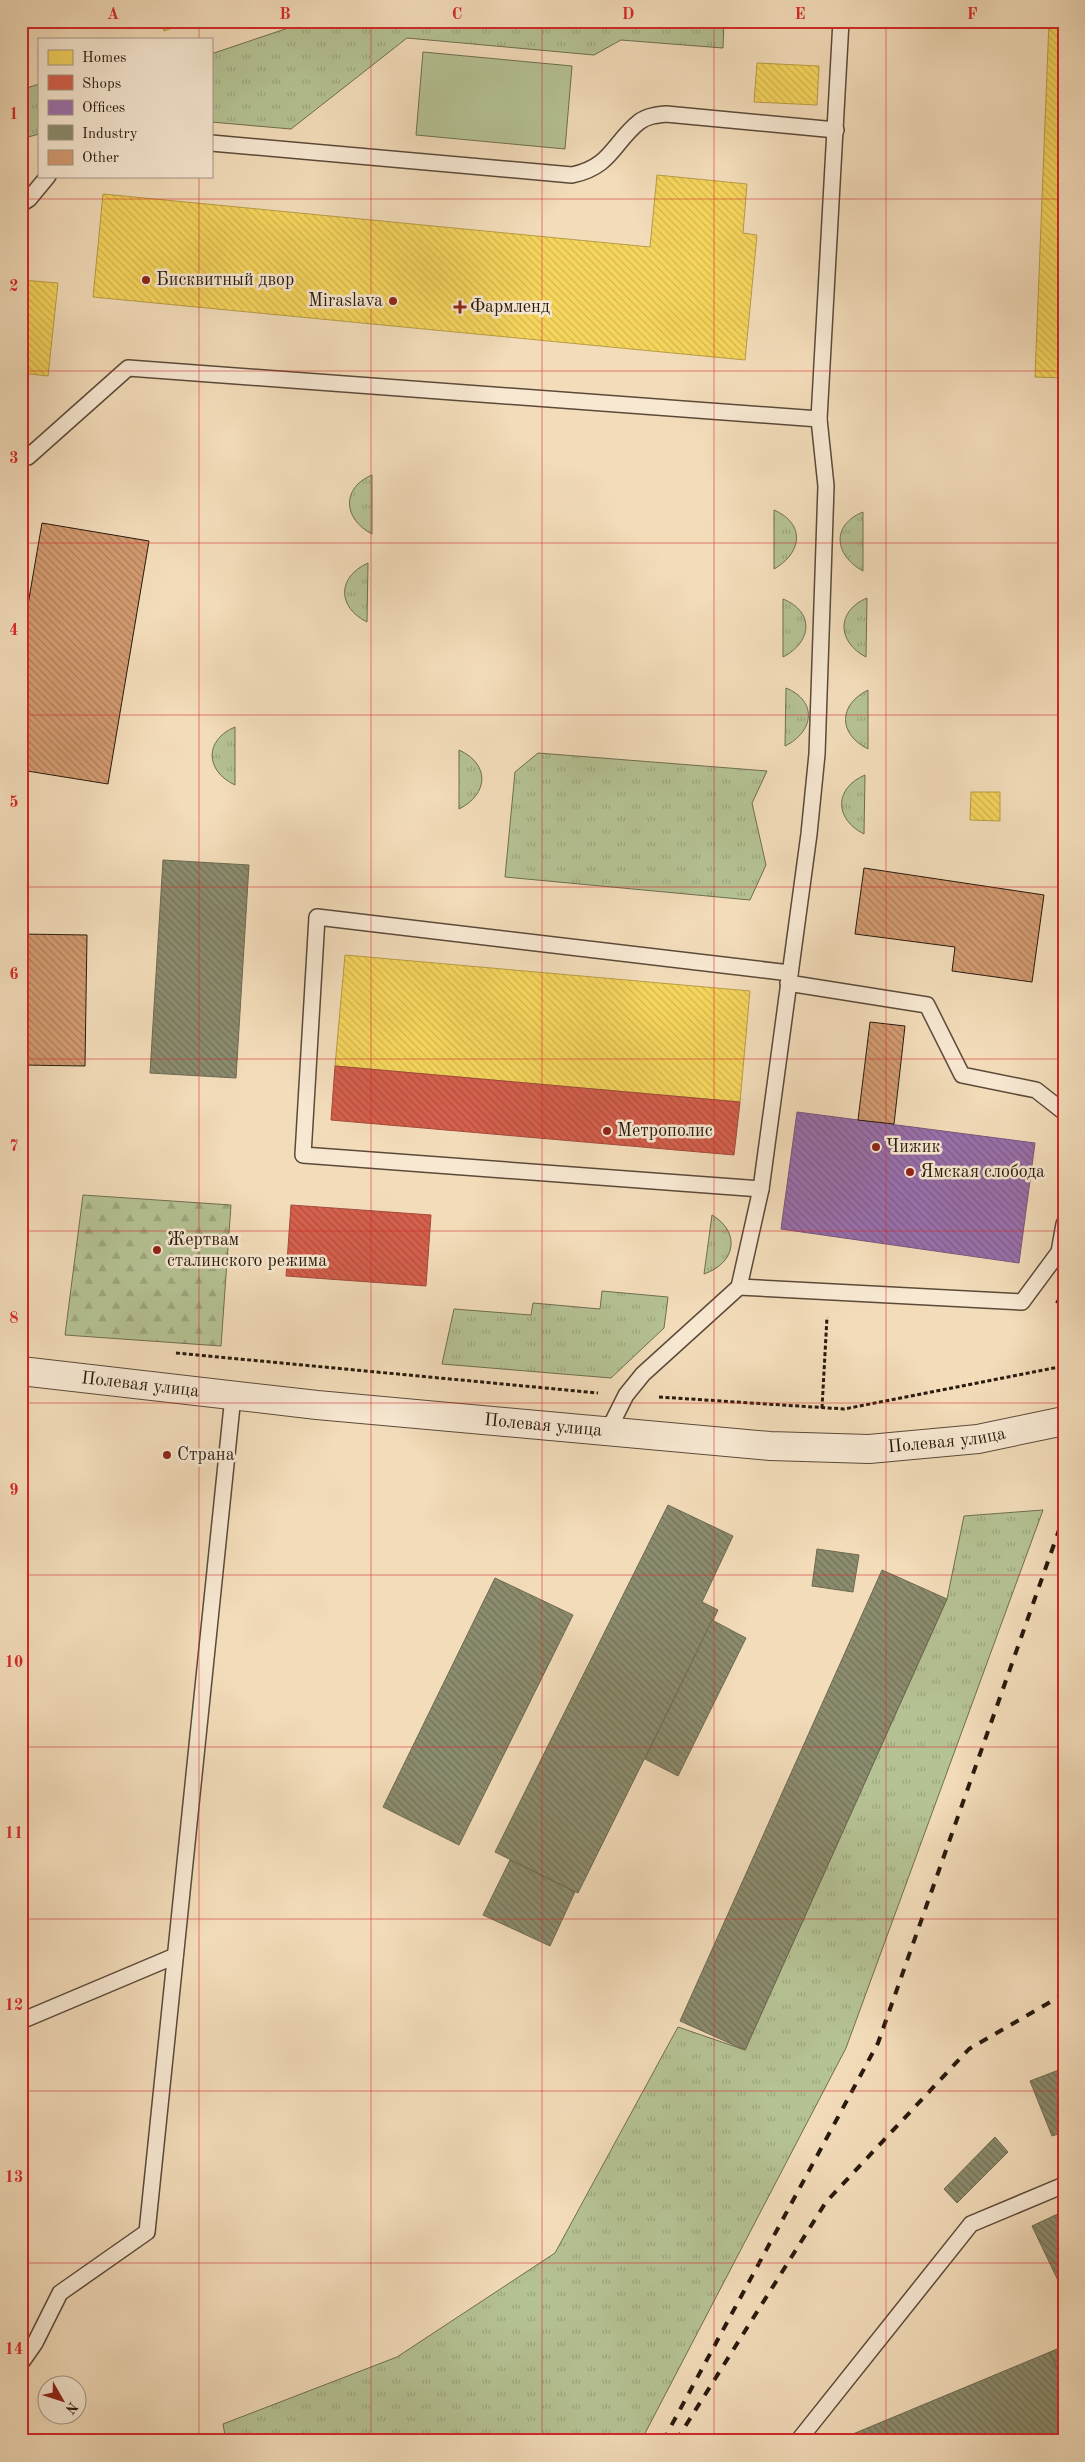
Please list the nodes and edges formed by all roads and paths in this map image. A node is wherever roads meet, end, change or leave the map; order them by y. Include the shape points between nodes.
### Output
1 (841, 21) edge
2 (836, 130) junction
3 (212, 143) edge
4 (46, 178) edge
5 (21, 204) edge
6 (819, 419) junction
7 (21, 457) edge
8 (789, 978) junction
9 (1064, 1112) edge
10 (761, 1189) junction
11 (1064, 1224) edge
12 (738, 1287) junction
13 (828, 1292) junction
14 (172, 1352) dead end
15 (1064, 1366) edge
16 (21, 1370) edge
17 (626, 1395) junction
18 (233, 1396) junction
19 (822, 1408) junction
20 (1064, 1421) edge
21 (607, 1433) junction
22 (175, 1956) junction
23 (21, 2021) edge
24 (1064, 2185) edge
25 (21, 2363) edge
26 (798, 2441) edge

1 - 2 lane
2 - 3 lane via 666,114 651,116 639,122 601,163 586,172 572,175
2 - 6 lane
4 - 5 lane
6 - 7 lane via 128,368 28,457
6 - 8 lane via 826,486 817,754
8 - 9 lane via 927,1005 962,1074 1036,1090
8 - 10 lane
8 - 10 lane via 317,917 303,1155
10 - 12 lane
11 - 13 lane via 1059,1252 1022,1302
12 - 13 lane
12 - 17 lane via 643,1374
13 - 19 path
14 - 17 path
15 - 19 path via 844,1409
16 - 18 street, Полевая улица
17 - 19 path
17 - 21 lane
18 - 21 street, Полевая улица
18 - 22 lane
20 - 21 street, Полевая улица via 978,1439 869,1449 770,1446
22 - 23 lane
22 - 25 lane via 147,2232 60,2294
24 - 26 lane via 972,2224

